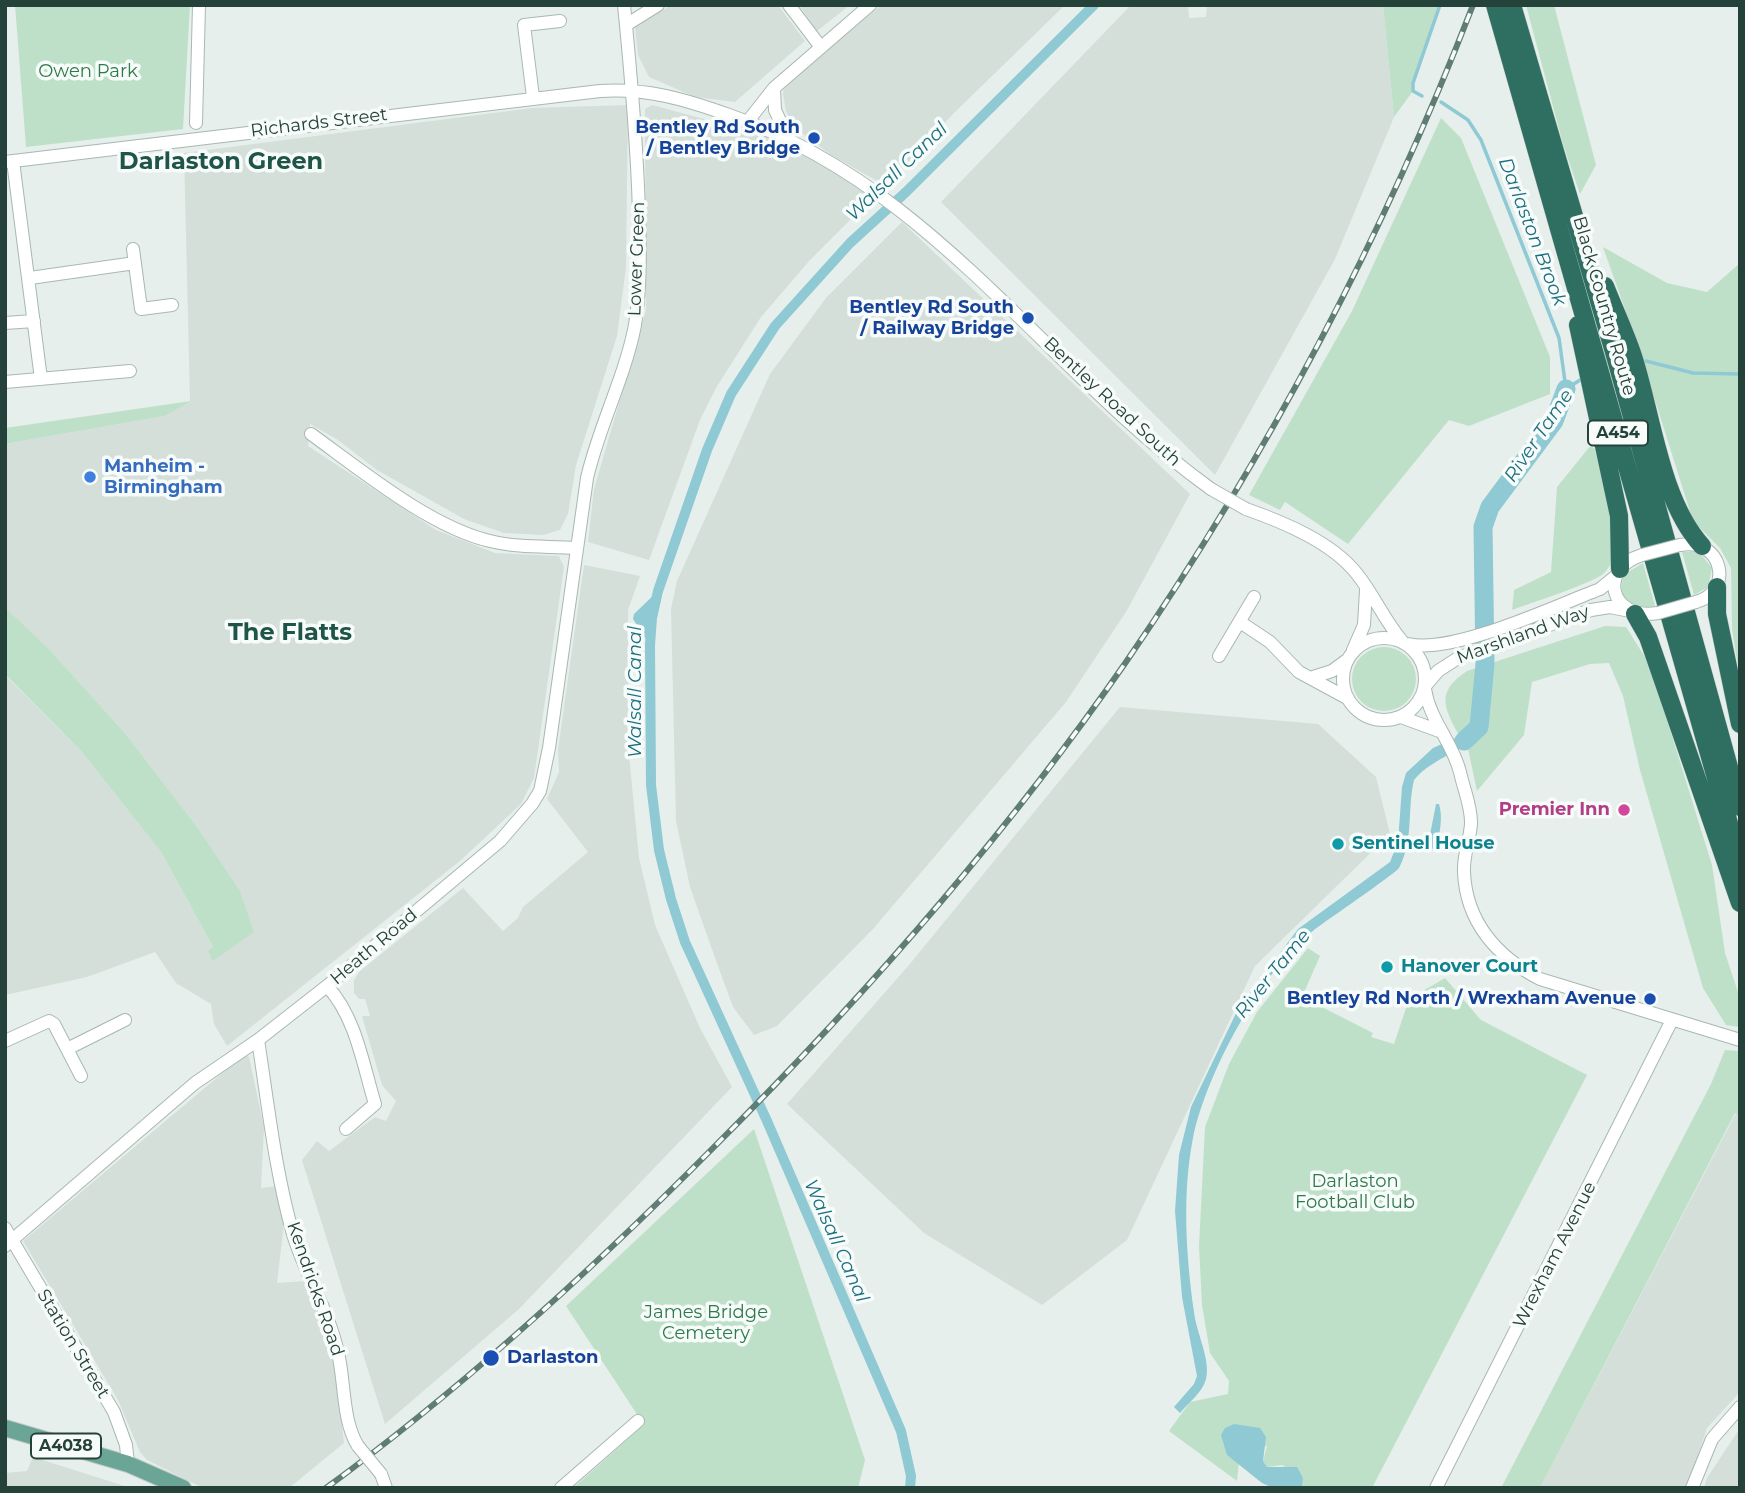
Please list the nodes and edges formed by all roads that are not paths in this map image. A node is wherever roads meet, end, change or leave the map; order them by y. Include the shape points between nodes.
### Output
1 (199, 5) edge
2 (624, 5) edge
3 (658, 5) edge
4 (789, 5) edge
5 (870, 5) edge
6 (1495, 5) edge
7 (1512, 5) edge
8 (560, 21) dead end
9 (626, 25) junction
10 (820, 47) junction
11 (634, 88) junction
12 (774, 88) junction
13 (533, 97) junction
14 (748, 121) junction
15 (196, 123) dead end
16 (787, 136) junction
17 (9, 162) edge
18 (1564, 182) junction
19 (1561, 230) junction
20 (133, 249) dead end
21 (135, 263) junction
22 (30, 278) junction
23 (172, 305) dead end
24 (34, 321) junction
25 (5, 323) edge
26 (130, 371) dead end
27 (41, 379) junction
28 (5, 382) edge
29 (311, 434) dead end
30 (1702, 546) junction
31 (576, 548) junction
32 (1618, 573) junction
33 (1366, 587) junction
34 (1717, 587) junction
35 (1254, 597) dead end
36 (1632, 612) junction
37 (1240, 622) junction
38 (1405, 643) junction
39 (1219, 656) dead end
40 (1349, 657) junction
41 (1310, 678) junction
42 (1425, 687) junction
43 (1348, 699) junction
44 (1401, 717) junction
45 (1740, 724) edge
46 (1443, 733) junction
47 (1740, 807) edge
48 (1740, 862) edge
49 (1740, 904) edge
50 (327, 986) junction
51 (125, 1020) dead end
52 (1671, 1022) junction
53 (258, 1040) junction
54 (1740, 1040) edge
55 (5, 1041) edge
56 (67, 1049) junction
57 (81, 1076) dead end
58 (346, 1129) dead end
59 (5, 1228) edge
60 (9, 1243) edge
61 (1740, 1407) edge
62 (638, 1421) dead end
63 (5, 1428) edge
64 (128, 1465) junction
65 (183, 1488) edge
66 (386, 1488) edge
67 (561, 1488) edge
68 (1436, 1488) edge
69 (1692, 1488) edge

1 - 15 street
2 - 9 street, Lower Green
3 - 9 street
4 - 10 street
5 - 10 street
6 - 19 highway, Black Country Route / A454
7 - 18 highway, Black Country Route / A454
8 - 13 street via 524,25
9 - 11 street, Lower Green
10 - 12 street
11 - 13 street, Richards Street
11 - 14 street via 673,95
11 - 31 street, Lower Green via 640,238 637,308 593,451
12 - 14 street
12 - 16 street via 775,110
13 - 17 street, Richards Street
14 - 16 street
16 - 33 street, Bentley Road South, bridge via 909,215 1167,457 1246,509 1328,548
17 - 22 street
18 - 30 highway via 1632,355 1678,506
18 - 47 highway, Black Country Route / A454
19 - 32 highway via 1619,516 1622,547
19 - 48 highway, Black Country Route / A454
20 - 21 street
21 - 22 street
21 - 23 street via 141,309
22 - 24 street
24 - 25 street
24 - 27 street
26 - 27 street
27 - 28 street
29 - 31 street via 399,497 457,529 509,545
30 - 32 street, bridge via 1680,545 1642,555 1629,560
30 - 34 street via 1716,560
31 - 50 street, Heath Road via 545,775 532,804 464,873
32 - 36 street via 1616,594
32 - 38 street, Marshland Way via 1600,589 1468,638 1436,646
33 - 38 street, Bentley Road South
33 - 40 street via 1364,625
34 - 36 street, bridge via 1696,602 1658,613
34 - 45 highway via 1717,614
35 - 37 street
36 - 42 street, Marshland Way via 1610,607 1591,610 1467,655 1444,666
36 - 49 highway via 1648,637
37 - 39 street
37 - 41 street
38 - 40 street via 1392,638 1369,640
38 - 42 street via 1422,660
40 - 41 street via 1332,671
40 - 43 street via 1343,682
41 - 43 street
42 - 44 street via 1419,702
42 - 46 street via 1430,711
43 - 44 street via 1373,719
44 - 46 street
46 - 52 street via 1456,757 1471,823 1464,871 1466,895 1493,946 1513,966 1540,979
50 - 53 street, Heath Road
50 - 58 street via 348,1014 375,1104
51 - 56 street
52 - 54 street
52 - 68 street, Wrexham Avenue
53 - 60 street, Heath Road via 195,1083
53 - 66 street, Kendricks Road, bridge via 294,1236 329,1318 352,1431
55 - 56 street via 49,1021
56 - 57 street
59 - 60 street, Station Street
60 - 64 street, Station Street via 114,1412
61 - 69 street via 1712,1439
62 - 67 street
63 - 64 main road, A4038
64 - 65 main road, A4038

